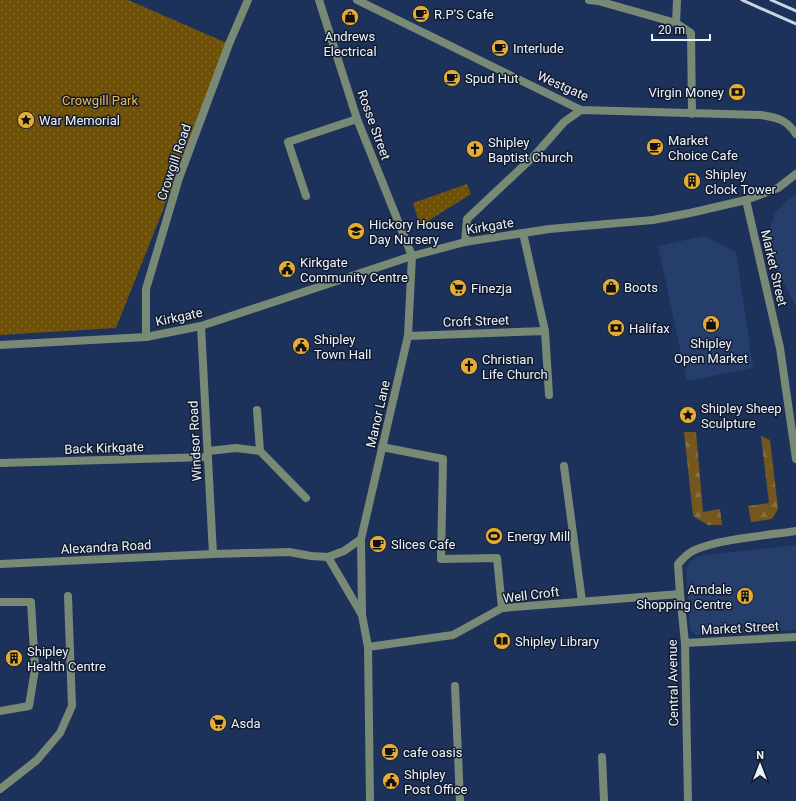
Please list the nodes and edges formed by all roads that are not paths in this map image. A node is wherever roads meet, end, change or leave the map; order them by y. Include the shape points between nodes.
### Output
1 (248, 0) edge
2 (319, 0) edge
3 (357, 0) edge
4 (589, 0) edge
5 (677, 0) edge
6 (676, 23) junction
7 (582, 110) junction
8 (692, 114) junction
9 (357, 119) junction
10 (796, 134) edge
11 (796, 174) edge
12 (306, 196) dead end
13 (746, 200) junction
14 (523, 233) junction
15 (465, 242) junction
16 (412, 256) junction
17 (201, 326) junction
18 (545, 331) junction
19 (408, 336) junction
20 (146, 337) junction
21 (0, 345) edge
22 (549, 395) dead end
23 (257, 410) dead end
24 (382, 447) junction
25 (260, 451) junction
26 (208, 454) junction
27 (796, 460) edge
28 (0, 464) edge
29 (564, 466) dead end
30 (306, 498) dead end
31 (796, 531) edge
32 (361, 539) junction
33 (213, 554) junction
34 (328, 557) junction
35 (0, 564) edge
36 (680, 594) junction
37 (68, 596) dead end
38 (582, 601) junction
39 (0, 602) edge
40 (502, 608) junction
41 (362, 615) junction
42 (796, 637) edge
43 (685, 643) junction
44 (368, 648) junction
45 (455, 686) dead end
46 (0, 711) edge
47 (602, 757) dead end
48 (0, 789) edge
49 (370, 801) edge
50 (460, 801) edge
51 (604, 801) edge
52 (688, 801) edge

1 - 20 street, Crowgill Road via 179,178 146,289
2 - 9 street, Rosse Street
3 - 7 street, Westgate
4 - 6 street
5 - 6 street
6 - 8 street via 691,33
7 - 8 street, Westgate
7 - 15 street via 564,122 535,155 467,219
8 - 10 street, Westgate via 761,115 778,118 790,125
9 - 12 street via 288,142
9 - 16 street, Rosse Street
11 - 13 street, Kirkgate via 778,188
13 - 14 street, Kirkgate via 653,220
13 - 27 street, Market Street via 780,348
14 - 15 street, Kirkgate
14 - 18 street
15 - 16 street, Kirkgate
16 - 17 street, Kirkgate
16 - 19 street, Manor Lane
17 - 20 street, Kirkgate
17 - 26 street, Windsor Road
18 - 19 street, Croft Street
18 - 22 street
19 - 24 street, Manor Lane
20 - 21 street, Kirkgate
23 - 25 street
24 - 32 street, Manor Lane
24 - 40 street via 443,459 441,559 497,558
25 - 26 street, Back Kirkgate via 236,448
25 - 30 street
26 - 28 street, Back Kirkgate
26 - 33 street, Windsor Road
29 - 38 street
31 - 36 street, Central Avenue via 704,546 687,554 678,564
32 - 34 street via 344,551
32 - 41 street
33 - 34 street via 289,552
33 - 35 street, Alexandra Road
34 - 41 street
36 - 38 street, Well Croft
36 - 43 street, Central Avenue
37 - 48 street via 72,706 60,733 37,760
38 - 40 street, Well Croft
39 - 46 street via 31,602 35,669 29,706
40 - 44 street, Well Croft via 453,635
41 - 44 street
42 - 43 street, Market Street
43 - 52 street, Central Avenue
44 - 49 street
45 - 50 street
47 - 51 street

